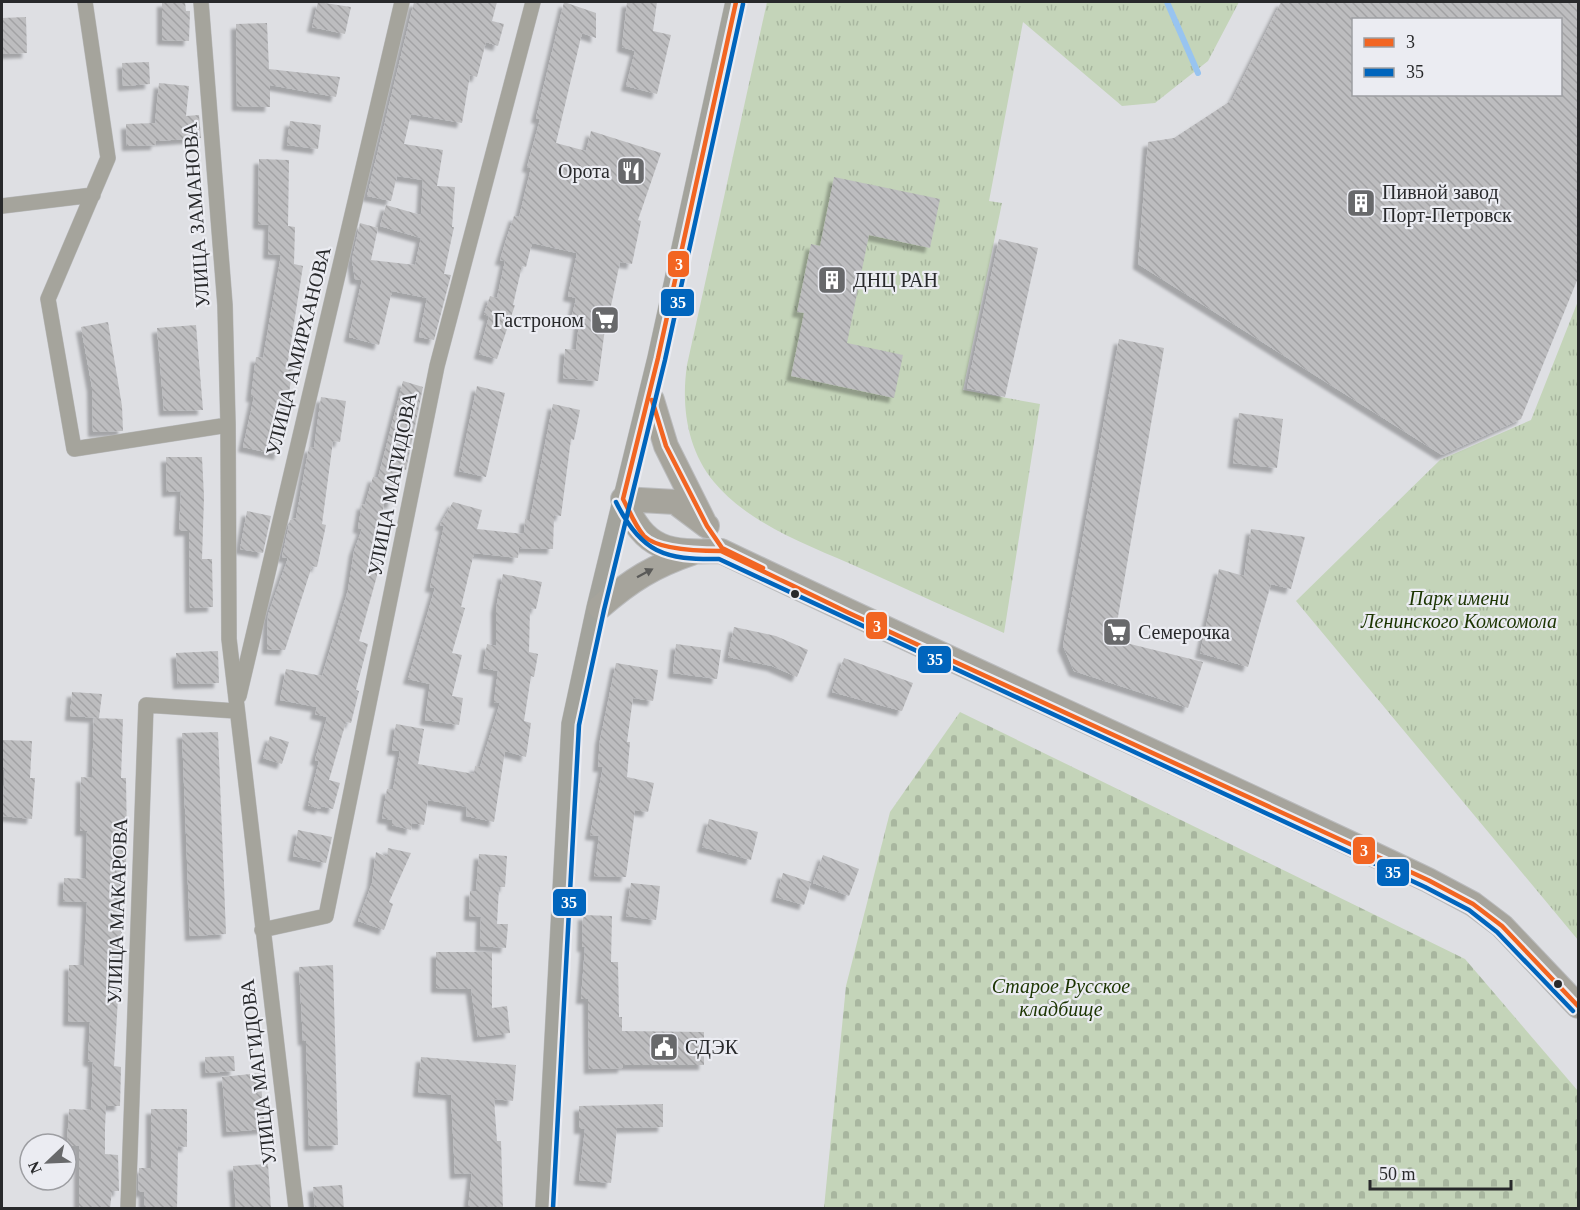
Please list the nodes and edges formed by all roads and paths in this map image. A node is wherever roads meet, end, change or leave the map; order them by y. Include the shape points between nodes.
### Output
1 (85, 2) edge
2 (201, 2) edge
3 (402, 2) edge
4 (533, 2) edge
5 (738, 2) edge
6 (93, 195) junction
7 (2, 206) edge
8 (652, 400) junction
9 (228, 425) junction
10 (625, 501) junction
11 (707, 526) junction
12 (709, 551) junction
13 (600, 607) junction
14 (236, 711) junction
15 (262, 930) junction
16 (1578, 1000) edge
17 (1578, 1006) edge
18 (128, 1209) edge
19 (296, 1209) edge
20 (546, 1209) edge
21 (552, 1209) edge

1 - 6 street via 108,158
2 - 9 street, УЛИЦА ЗАМАНОВА via 225,305
3 - 14 street, УЛИЦА АМИРХАНОВА
4 - 15 street, УЛИЦА МАГИДОВА via 437,366 326,916
5 - 8 main road
5 - 10 main road
6 - 7 street
6 - 9 street via 48,299 74,449
8 - 10 main road
8 - 11 main road via 666,446
9 - 14 street, УЛИЦА ЗАМАНОВА via 229,639
10 - 11 main road via 675,502
10 - 12 main road via 643,535 653,543
10 - 13 main road
10 - 20 main road via 572,724
11 - 16 main road via 722,548 1366,845 1476,900 1504,923
13 -> 12 main road via 630,580 663,563
12 - 17 main road via 1012,686 1428,880 1473,904 1502,926
13 - 21 main road via 575,725
14 - 15 street, УЛИЦА МАГИДОВА
14 - 18 street, УЛИЦА МАКАРОВА via 146,705
15 - 19 street, УЛИЦА МАГИДОВА

